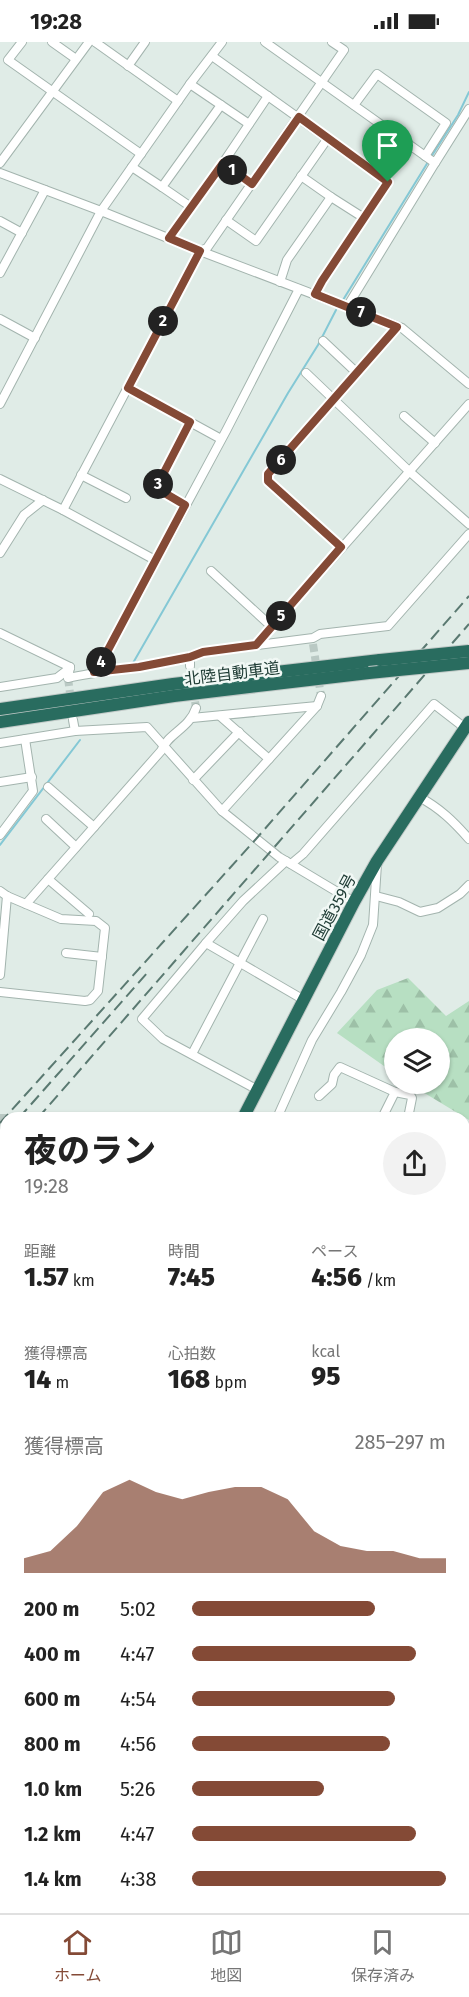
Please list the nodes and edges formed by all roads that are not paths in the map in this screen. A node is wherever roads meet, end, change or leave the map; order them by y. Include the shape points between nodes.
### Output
1 (22, 42) edge
2 (52, 42) edge
3 (89, 42) edge
4 (95, 42) edge
5 (145, 42) edge
6 (222, 42) edge
7 (265, 42) edge
8 (332, 42) edge
9 (212, 56) junction
10 (76, 59) junction
11 (129, 66) junction
12 (322, 83) junction
13 (190, 84) junction
14 (52, 92) junction
15 (268, 96) junction
16 (178, 101) junction
17 (221, 105) junction
18 (354, 105) junction
19 (469, 110) edge
20 (299, 117) junction
21 (249, 124) junction
22 (328, 138) junction
23 (141, 154) junction
24 (425, 156) junction
25 (0, 163) edge
26 (223, 163) junction
27 (435, 163) junction
28 (132, 167) junction
29 (0, 174) edge
30 (301, 176) junction
31 (252, 184) junction
32 (162, 187) junction
33 (45, 190) junction
34 (332, 197) junction
35 (192, 207) junction
36 (101, 211) junction
37 (364, 219) junction
38 (226, 220) junction
39 (0, 221) edge
40 (22, 233) junction
41 (169, 238) junction
42 (200, 251) junction
43 (0, 273) edge
44 (280, 282) junction
45 (299, 289) junction
46 (315, 294) junction
47 (347, 307) junction
48 (0, 319) edge
49 (397, 327) junction
50 (35, 338) junction
51 (323, 341) dead end
52 (306, 373) dead end
53 (357, 373) junction
54 (469, 384) edge
55 (128, 388) junction
56 (334, 399) junction
57 (0, 404) edge
58 (469, 404) edge
59 (404, 416) dead end
60 (190, 422) junction
61 (221, 439) junction
62 (435, 443) junction
63 (410, 472) junction
64 (81, 475) junction
65 (0, 479) edge
66 (126, 498) dead end
67 (43, 500) junction
68 (185, 505) junction
69 (63, 510) junction
70 (469, 524) edge
71 (469, 534) edge
72 (341, 547) junction
73 (0, 553) edge
74 (154, 560) junction
75 (211, 571) dead end
76 (272, 627) junction
77 (0, 633) edge
78 (256, 645) junction
79 (469, 651) edge
80 (190, 657) junction
81 (469, 663) edge
82 (190, 666) tunnel mouth
83 (70, 668) junction
84 (94, 672) junction
85 (0, 687) edge
86 (321, 696) tunnel mouth
87 (317, 706) junction
88 (196, 708) tunnel mouth
89 (0, 709) edge
90 (220, 716) junction
91 (192, 718) junction
92 (73, 720) tunnel mouth
93 (0, 722) edge
94 (467, 725) edge
95 (75, 731) junction
96 (239, 732) junction
97 (25, 739) junction
98 (0, 743) edge
99 (163, 745) junction
100 (270, 759) junction
101 (32, 777) junction
102 (193, 780) junction
103 (0, 782) edge
104 (48, 787) dead end
105 (419, 797) junction
106 (222, 811) junction
107 (46, 819) dead end
108 (94, 827) junction
109 (0, 835) edge
110 (469, 839) edge
111 (76, 847) junction
112 (378, 861) junction
113 (289, 863) junction
114 (48, 879) junction
115 (469, 885) edge
116 (4, 894) edge
117 (376, 896) junction
118 (354, 902) junction
119 (26, 904) junction
120 (88, 914) dead end
121 (263, 919) dead end
122 (206, 943) junction
123 (66, 953) dead end
124 (102, 957) junction
125 (240, 962) junction
126 (0, 975) edge
127 (0, 992) edge
128 (304, 1000) junction
129 (192, 1054) junction
130 (384, 1087) edge
131 (258, 1090) junction
132 (394, 1094) edge
133 (405, 1094) edge
134 (319, 1096) dead end
135 (246, 1112) edge
136 (280, 1112) edge
137 (385, 1112) edge
138 (409, 1112) edge

1 - 14 street via 8,60
2 - 10 street
3 - 10 street
4 - 11 street
5 - 11 street
6 - 9 street
7 - 12 street
8 - 12 street via 344,50
9 - 13 street
9 - 15 street
10 - 14 street
11 - 16 street
12 - 18 street
12 - 20 street
13 - 16 street
13 - 17 street
14 - 23 street
14 - 25 street
15 - 20 street
15 - 21 street
16 - 23 street
17 - 21 street
17 - 32 street
18 - 24 street
18 - 24 street via 377,74 446,123
19 - 27 street
20 - 22 street
20 - 31 street
21 - 26 street
22 - 30 street
22 - 37 street via 388,182
23 - 28 street
24 - 27 street
26 - 31 street
26 - 35 street
27 - 47 street
28 - 32 street
28 - 36 street
29 - 33 street
30 - 34 street
30 - 38 street via 256,241
31 - 38 street
32 - 35 street
33 - 36 street
33 - 40 street
34 - 37 street
34 - 44 street via 287,260
35 - 41 street
36 - 41 street
36 - 50 street
37 - 46 street
38 - 42 street via 207,248
39 - 40 street
40 - 43 street
41 - 42 street
42 - 44 street
42 - 55 street
44 - 45 street
45 - 46 street
45 - 61 street
46 - 47 street
47 - 49 street
48 - 50 street
49 - 53 street
49 - 54 street
50 - 57 street
51 - 53 street
52 - 56 street
53 - 56 street
55 - 60 street
55 - 64 street
56 - 63 street
56 - 72 street via 268,474 268,481
58 - 62 street
59 - 62 street
60 - 61 street
60 - 68 street via 156,488
61 - 68 street
62 - 63 street
63 - 70 street
63 - 72 street
64 - 66 street
64 - 69 street
65 - 67 street
67 - 69 street
67 - 73 street via 24,515
68 - 74 street
69 - 74 street
71 - 78 street via 388,627 320,634 313,641
72 - 76 street
74 - 84 street
75 - 76 street
76 - 78 street
77 - 83 street
78 - 80 street
79 - 89 highway, 北陸自動車道, bridge via 196,681
80 - 82 street
80 - 84 street
81 - 93 highway, 北陸自動車道, bridge via 174,696
83 - 84 street via 68,678
83 - 85 street via 57,678
86 - 87 street
87 - 90 street
87 - 100 street
88 - 91 street
90 - 91 street
90 - 96 street
91 - 99 street
92 - 95 street
94 - 105 highway, 国道359号
94 - 113 street via 435,704 303,854
95 - 97 street
95 - 99 street via 147,727
96 - 100 street
96 - 102 street
97 - 98 street
97 - 101 street
99 - 102 street
99 - 108 street
100 - 106 street
101 - 103 street
101 - 109 street via 33,791
102 - 106 street
104 - 108 street
105 - 110 street via 452,819
105 - 112 highway, 国道359号
106 - 113 street
107 - 111 street
108 - 111 street
111 - 114 street
112 - 117 street
112 - 118 highway, 国道359号
113 - 118 street
113 - 122 street via 243,901
114 - 119 street
114 - 120 street
115 - 117 street via 438,908 420,912
116 - 119 street
116 - 126 street
117 - 136 street via 373,925 361,955 312,1040
118 - 128 highway, 国道359号
119 - 124 street via 61,919 96,921 105,928
121 - 125 street
122 - 125 street
122 - 129 street via 142,1019 163,1039
123 - 124 street
124 - 127 street via 99,991 90,1000
125 - 128 street
125 - 129 street
128 - 131 highway, 国道359号
129 - 131 street
130 - 134 street via 340,1067 332,1084
131 - 135 highway, 国道359号
132 - 137 street
133 - 138 street via 412,1098

